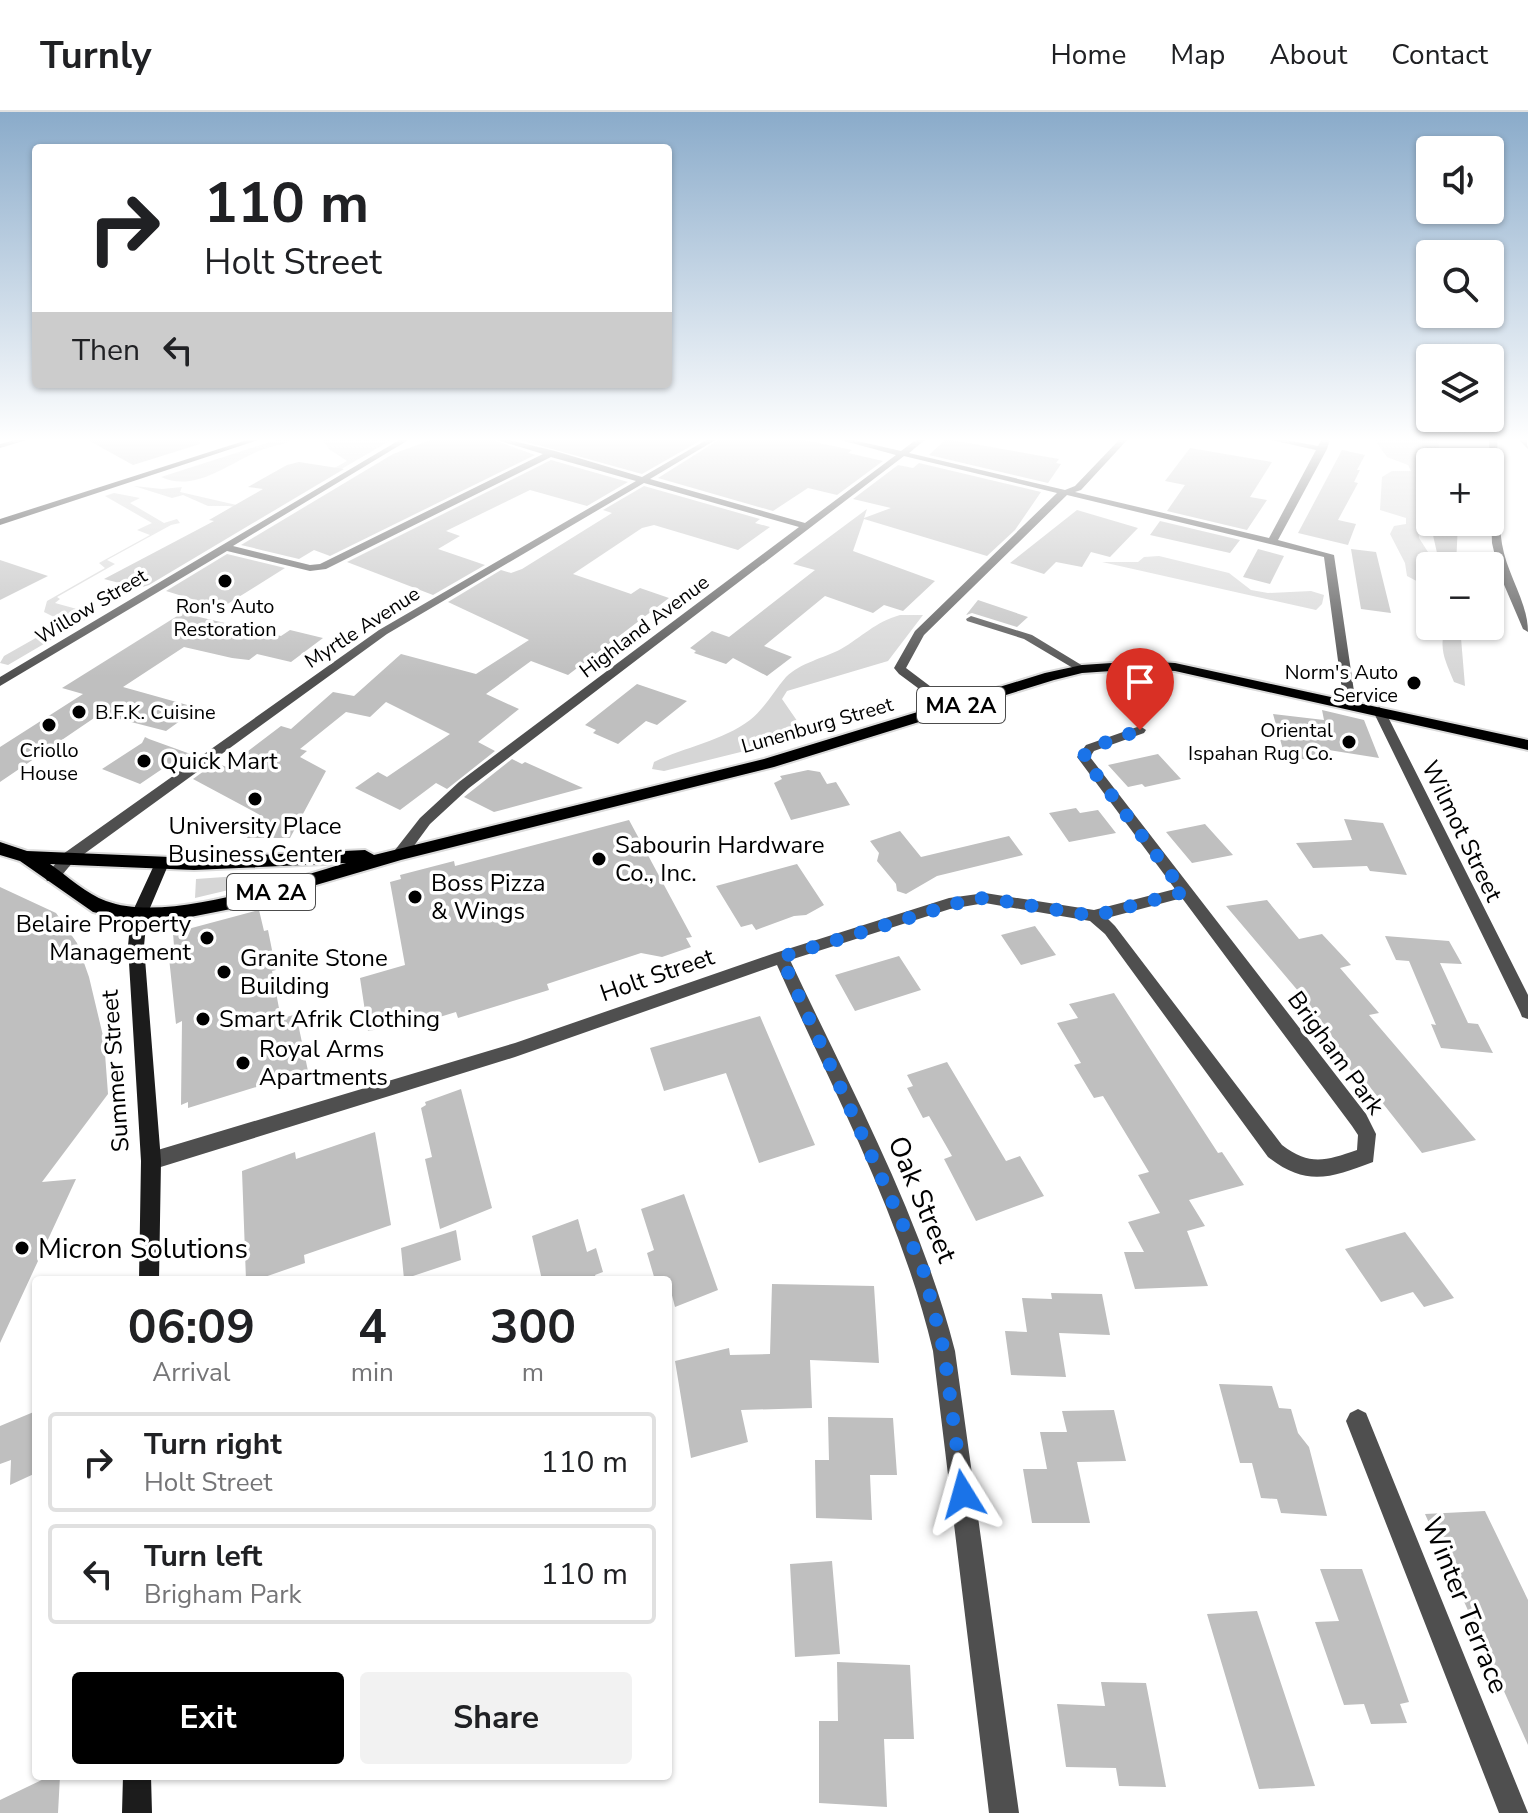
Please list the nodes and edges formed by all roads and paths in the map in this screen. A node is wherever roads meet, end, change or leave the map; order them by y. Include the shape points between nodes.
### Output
1 (272, 518) edge
2 (420, 518) edge
3 (578, 518) edge
4 (780, 518) edge
5 (816, 518) edge
6 (1038, 518) edge
7 (1182, 518) edge
8 (1285, 518) edge
9 (1496, 518) edge
10 (806, 526) junction
11 (1273, 540) junction
12 (224, 547) junction
13 (971, 619) dead end
14 (1528, 629) edge
15 (1082, 669) junction
16 (0, 682) edge
17 (1350, 705) junction
18 (953, 708) junction
19 (1379, 711) junction
20 (1140, 730) dead end
21 (1528, 745) edge
22 (0, 848) edge
23 (400, 854) junction
24 (26, 857) junction
25 (68, 858) junction
26 (162, 863) junction
27 (52, 877) junction
28 (1184, 892) junction
29 (139, 915) junction
30 (1094, 916) junction
31 (781, 957) junction
32 (1528, 1012) edge
33 (151, 1161) junction
34 (149, 1276) edge
35 (1358, 1421) dead end
36 (137, 1780) edge
37 (137, 1813) edge
38 (1004, 1813) edge
39 (1514, 1813) edge

1 - 12 street, Willow Street
2 - 12 street via 322,567
3 - 25 street, Myrtle Avenue via 383,632
4 - 10 street
5 - 10 street, Highland Avenue
6 - 18 street via 919,633 903,658 903,672
7 - 11 street
8 - 11 street
9 - 14 street via 1504,573
10 - 23 street, Highland Avenue via 464,785 425,821
11 - 17 street via 1329,555
12 - 16 street, Willow Street
13 - 15 street via 1028,637
15 - 17 main road, Lunenburg Street / MA 2A via 1175,667
15 - 18 main road, Lunenburg Street / MA 2A
17 - 19 main road, Lunenburg Street / MA 2A
18 - 23 main road, Lunenburg Street / MA 2A via 768,763
19 - 21 main road, Lunenburg Street / MA 2A
19 - 32 street, Wilmot Street
20 - 28 street, Brigham Park via 1090,748 1083,757
22 - 24 main road, MA 2A
23 - 26 main road, Lunenburg Street / MA 2A
23 - 29 main road, Lunenburg Street / MA 2A via 241,900 187,912
24 - 25 main road, MA 2A
24 - 27 main road, MA 2A
25 - 26 main road, MA 2A
25 - 27 street, Myrtle Avenue
26 - 29 main road, Summer Street
27 - 29 main road, MA 2A via 100,907
28 - 30 street, Holt Street
28 - 30 street, Brigham Park via 1359,1120 1367,1134 1366,1156 1319,1171 1287,1162
29 - 33 main road, Summer Street via 136,946
30 - 31 street, Holt Street via 971,899
31 - 33 street, Holt Street via 515,1050
31 - 38 street, Oak Street via 910,1238 930,1294 944,1351
33 - 34 main road, Summer Street
35 - 39 street, Winter Terrace
36 - 37 main road

